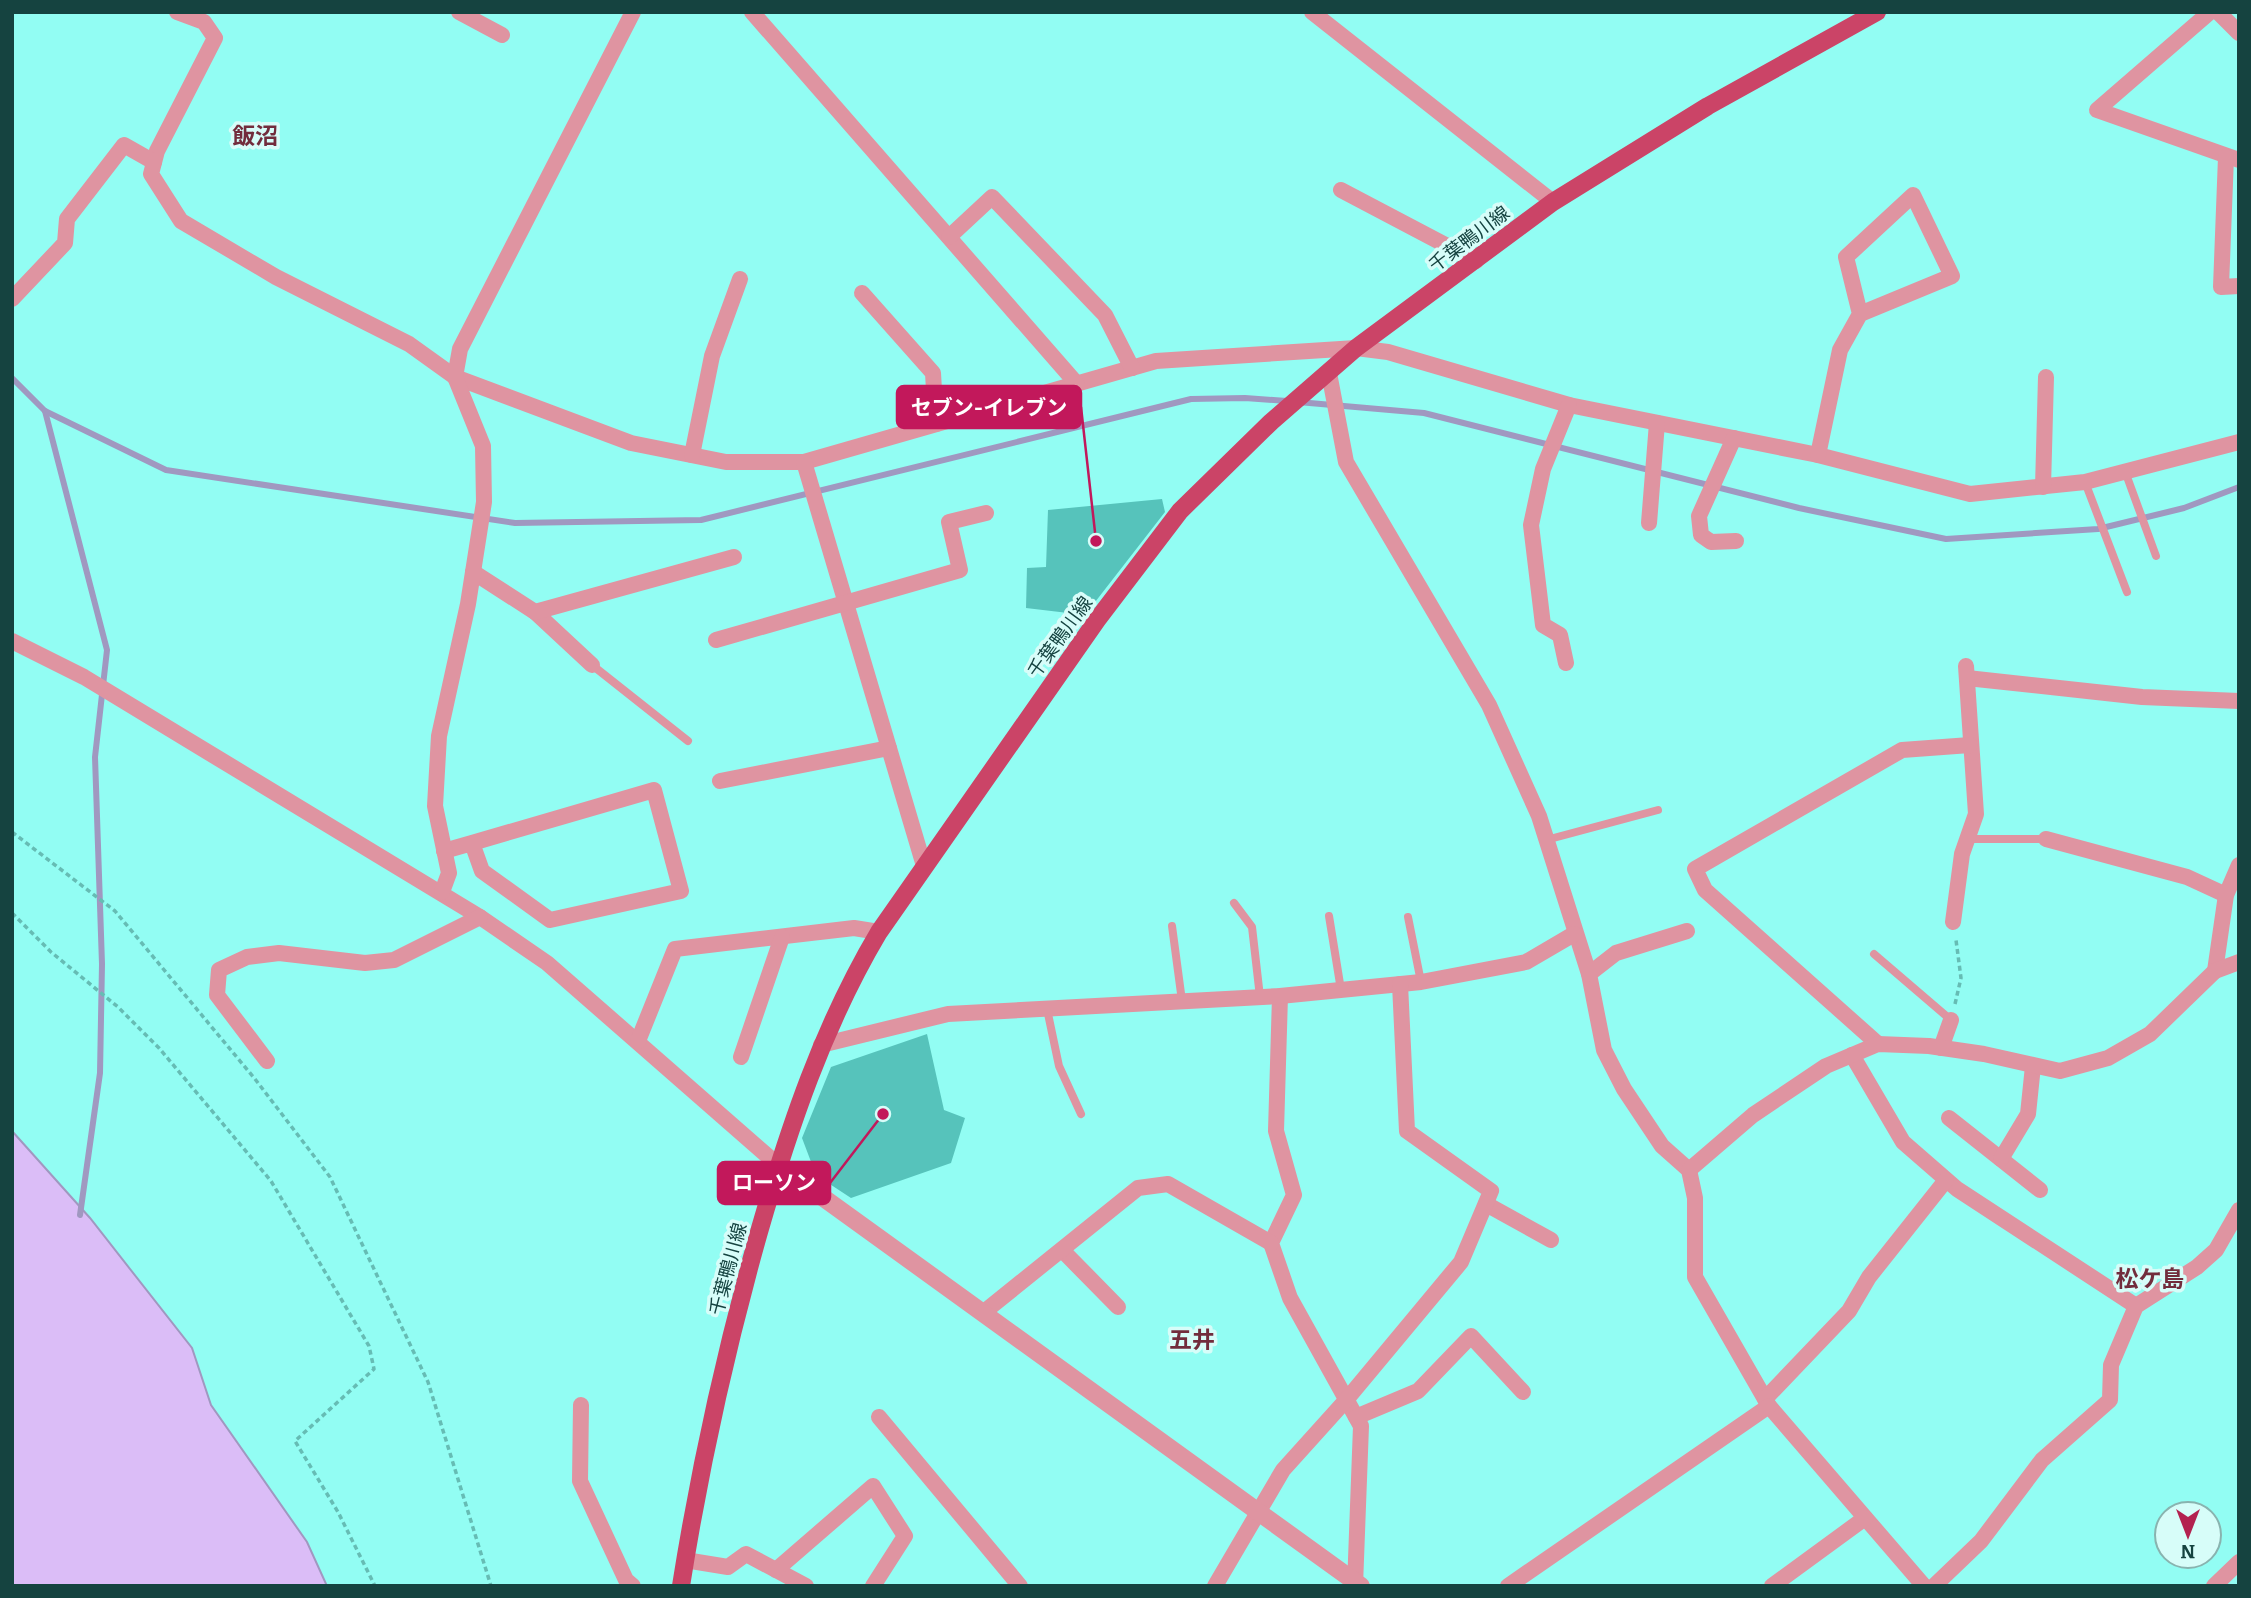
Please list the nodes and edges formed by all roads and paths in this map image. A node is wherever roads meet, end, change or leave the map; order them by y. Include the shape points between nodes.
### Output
1 (177, 12) edge
2 (458, 12) edge
3 (633, 12) edge
4 (752, 12) edge
5 (1312, 12) edge
6 (1877, 12) edge
7 (2210, 12) edge
8 (2218, 12) edge
9 (207, 17) edge
10 (2239, 33) edge
11 (502, 35) dead end
12 (2232, 159) edge
13 (154, 162) junction
14 (1341, 190) dead end
15 (1553, 202) junction
16 (949, 237) junction
17 (1476, 261) junction
18 (740, 279) dead end
19 (2239, 286) edge
20 (862, 293) dead end
21 (12, 299) edge
22 (1860, 314) junction
23 (1356, 348) junction
24 (1132, 368) junction
25 (1329, 373) junction
26 (455, 377) junction
27 (2046, 377) dead end
28 (1077, 384) junction
29 (1569, 405) junction
30 (1657, 423) junction
31 (936, 424) junction
32 (1734, 438) junction
33 (2239, 442) edge
34 (692, 455) junction
35 (1818, 455) junction
36 (804, 462) junction
37 (2126, 474) junction
38 (2085, 482) junction
39 (2043, 487) junction
40 (986, 513) dead end
41 (1649, 523) dead end
42 (1736, 541) dead end
43 (2156, 556) dead end
44 (734, 557) dead end
45 (473, 572) junction
46 (2127, 592) dead end
47 (846, 603) junction
48 (535, 612) junction
49 (12, 640) edge
50 (716, 640) dead end
51 (1566, 663) dead end
52 (592, 664) joint
53 (2239, 701) edge
54 (688, 741) dead end
55 (1970, 745) junction
56 (889, 748) junction
57 (720, 781) dead end
58 (1658, 810) dead end
59 (12, 832) edge
60 (1967, 839) junction
61 (2046, 839) joint
62 (1546, 840) junction
63 (472, 843) junction
64 (444, 851) junction
65 (2239, 865) edge
66 (924, 866) junction
67 (442, 892) junction
68 (2226, 895) junction
69 (1234, 903) dead end
70 (12, 913) edge
71 (1329, 916) dead end
72 (480, 917) junction
73 (1408, 917) dead end
74 (1953, 922) joint
75 (1172, 926) dead end
76 (1687, 931) dead end
77 (879, 932) junction
78 (1574, 934) junction
79 (782, 937) junction
80 (1874, 954) dead end
81 (2239, 961) edge
82 (2215, 971) junction
83 (1589, 974) junction
84 (1421, 982) junction
85 (1400, 984) junction
86 (1341, 990) junction
87 (1280, 996) junction
88 (1260, 997) junction
89 (1182, 1001) junction
90 (1047, 1009) junction
91 (1951, 1020) junction
92 (638, 1041) junction
93 (1878, 1044) junction
94 (821, 1045) junction
95 (1941, 1048) junction
96 (1852, 1055) junction
97 (741, 1057) dead end
98 (267, 1060) dead end
99 (2033, 1066) junction
100 (1081, 1114) dead end
101 (1949, 1118) dead end
102 (2001, 1159) junction
103 (778, 1166) junction
104 (1689, 1170) junction
105 (1946, 1180) junction
106 (2040, 1190) dead end
107 (1486, 1204) junction
108 (2239, 1210) edge
109 (1551, 1240) dead end
110 (1272, 1243) junction
111 (1062, 1250) junction
112 (1118, 1307) dead end
113 (2136, 1307) junction
114 (984, 1312) junction
115 (1523, 1392) dead end
116 (1347, 1399) junction
117 (1767, 1403) junction
118 (581, 1405) dead end
119 (878, 1417) dead end
120 (1356, 1417) junction
121 (1260, 1511) junction
122 (1865, 1518) junction
123 (685, 1560) junction
124 (2239, 1562) edge
125 (776, 1570) junction
126 (1357, 1584) edge
127 (375, 1586) edge
128 (491, 1586) edge
129 (633, 1586) edge
130 (681, 1586) edge
131 (806, 1586) edge
132 (873, 1586) edge
133 (1020, 1586) edge
134 (1214, 1586) edge
135 (1508, 1586) edge
136 (1772, 1586) edge
137 (1924, 1586) edge
138 (1934, 1586) edge
139 (2214, 1586) edge

1 - 9 street
2 - 11 street
3 - 26 street via 460,349
4 - 16 street
5 - 15 street
6 - 15 main road, 千葉鴨川線 via 1708,106
7 - 12 street via 2097,110
8 - 10 street
9 - 13 street via 215,38
12 - 19 street via 2221,287
13 - 21 street via 124,145 67,219 65,243
13 - 26 street via 151,174 181,221 409,344
14 - 17 street
15 - 17 main road, 千葉鴨川線
16 - 24 street via 992,197 1105,315
16 - 28 street
17 - 23 main road, 千葉鴨川線
18 - 34 street via 712,356
20 - 31 street via 933,373
22 - 22 street via 1846,257 1913,195 1952,276
22 - 35 street via 1840,350
23 - 24 street via 1156,361
23 - 25 main road, 千葉鴨川線
23 - 29 street via 1388,352
24 - 28 street
25 - 62 street via 1346,462 1489,705
25 - 66 main road, 千葉鴨川線 via 1271,422 1181,511 1097,620
26 - 34 street via 631,443
26 - 45 street via 483,446 484,502
27 - 39 street
28 - 31 street
29 - 30 street
29 - 51 street via 1543,469 1531,525 1543,625 1560,635
30 - 32 street
30 - 41 street
31 - 36 street
32 - 35 street
32 - 42 street via 1699,516 1701,535 1711,542
33 - 37 street
34 - 36 street via 726,462
35 - 39 street via 1970,494
36 - 47 street
37 - 38 street
37 - 43 lane
38 - 39 street
38 - 46 lane
40 - 47 street via 949,522 960,570
44 - 48 street
45 - 48 street
45 - 64 street via 439,736 435,806
47 - 50 street
47 - 56 street
48 - 52 street
49 - 67 street via 85,677
52 - 54 lane
53 - 55 street via 2142,697 1966,672
55 - 60 street via 1976,814
55 - 93 street via 1902,750 1695,869 1705,890
56 - 57 street
56 - 66 street
58 - 62 lane
59 - 128 path via 115,911 330,1177 429,1382
60 - 61 lane
60 - 74 street
61 - 68 street via 2187,877
62 - 78 street
63 - 63 street via 654,790 681,891 550,919 482,871
63 - 64 street
64 - 67 street via 449,873
65 - 68 street
66 - 77 main road, 千葉鴨川線
67 - 72 street
68 - 82 street
69 - 88 lane via 1252,926
70 - 127 path via 159,1048 271,1181 369,1346 374,1369 295,1441
71 - 86 lane
72 - 92 street via 547,963
72 - 98 street via 394,960 365,963 279,953 247,957 219,970 217,995
73 - 84 lane
74 - 91 path via 1961,978
75 - 89 lane
76 - 83 street via 1616,953
77 - 79 street via 855,928
77 - 94 main road, 千葉鴨川線 via 847,985
78 - 83 street
78 - 84 street via 1526,962
79 - 92 street via 675,949
79 - 97 street
80 - 91 lane
81 - 82 street
82 - 99 street via 2150,1034 2108,1058 2060,1070
83 - 104 street via 1604,1050 1662,1146
84 - 85 street
85 - 86 street
85 - 107 street via 1407,1131 1492,1191
86 - 87 street
87 - 88 street
87 - 110 street via 1276,1131 1294,1195
88 - 89 street
89 - 90 street
90 - 94 street via 948,1014
90 - 100 lane via 1059,1066
91 - 95 street
92 - 103 street
93 - 95 street
93 - 96 street
94 - 103 main road, 千葉鴨川線
95 - 99 street
96 - 104 street via 1826,1066 1753,1115
96 - 105 street via 1903,1142
99 - 102 street via 2028,1114
101 - 102 street
102 - 106 street
103 - 114 street
103 - 123 main road, 千葉鴨川線 via 736,1318 699,1475
104 - 117 street via 1695,1198 1695,1278
105 - 113 street
105 - 117 street via 1869,1277 1849,1311
107 - 109 street
107 - 116 street via 1461,1262
108 - 113 street via 2216,1250
110 - 111 street via 1168,1184 1131,1192
110 - 116 street via 1290,1298
111 - 112 street
111 - 114 street
113 - 138 street via 2111,1365 2110,1400 2042,1460 1981,1541
114 - 121 street
115 - 120 street via 1471,1336 1418,1391
116 - 120 street
116 - 121 street via 1283,1470
117 - 122 street
117 - 135 street
118 - 129 street via 580,1481 626,1580
119 - 133 street
120 - 126 street via 1361,1426
121 - 126 street
121 - 134 street
122 - 136 street
122 - 137 street
123 - 125 street via 728,1567 746,1555
123 - 130 main road, 千葉鴨川線
124 - 139 street
125 - 131 street
125 - 132 street via 873,1486 905,1536

